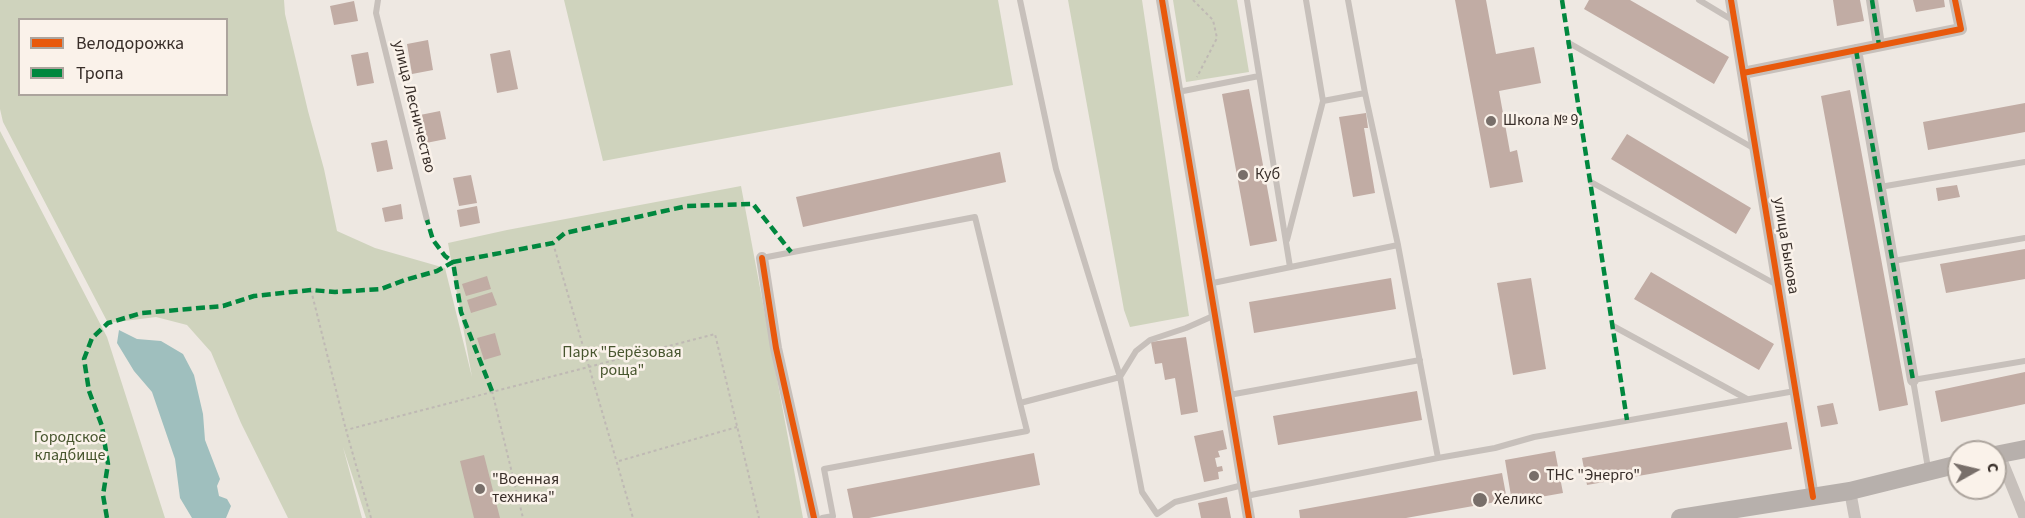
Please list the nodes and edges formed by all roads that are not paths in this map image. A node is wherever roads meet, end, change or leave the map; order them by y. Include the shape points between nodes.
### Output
1 (378, 0) edge
2 (1020, 0) edge
3 (1162, 0) edge
4 (1247, 0) edge
5 (1306, 0) edge
6 (1348, 0) edge
7 (1700, 0) edge
8 (1731, 0) edge
9 (1872, 0) edge
10 (1955, 0) edge
11 (1735, 21) junction
12 (1569, 43) dead end
13 (1879, 45) junction
14 (1856, 50) junction
15 (1743, 73) junction
16 (1259, 76) junction
17 (1177, 93) junction
18 (1365, 93) junction
19 (1323, 101) junction
20 (1756, 149) junction
21 (2025, 162) edge
22 (1592, 182) dead end
23 (1880, 187) junction
24 (427, 220) dead end
25 (2025, 238) edge
26 (1287, 243) junction
27 (1398, 245) junction
28 (762, 258) joint
29 (1893, 261) junction
30 (1290, 267) junction
31 (1208, 284) junction
32 (1778, 286) junction
33 (1213, 316) junction
34 (1613, 326) dead end
35 (1420, 360) junction
36 (2025, 361) edge
37 (1120, 377) junction
38 (1913, 380) junction
39 (1796, 390) junction
40 (1227, 395) junction
41 (1748, 399) junction
42 (1020, 403) junction
43 (2025, 449) edge
44 (2007, 452) edge
45 (1438, 458) junction
46 (1947, 467) edge
47 (1929, 471) junction
48 (2007, 477) edge
49 (1244, 490) junction
50 (1850, 491) junction
51 (1813, 497) junction
52 (814, 518) edge
53 (822, 518) edge
54 (1249, 518) edge
55 (1680, 518) edge
56 (1855, 518) edge
57 (2025, 518) edge

1 - 24 lane, улица Лесничество via 376,13
2 - 37 lane via 1056,169
3 - 17 street
4 - 16 lane
5 - 19 lane
6 - 18 lane
7 - 11 lane
8 - 11 street, улица Быкова
9 - 13 street
10 - 13 street via 1961,29
11 - 15 street, улица Быкова
12 - 20 lane
13 - 14 street
14 - 15 street
14 - 23 street
15 - 20 street, улица Быкова
16 - 17 lane
16 - 26 lane
17 - 31 street
18 - 19 lane
18 - 27 lane
19 - 26 lane
20 - 32 street, улица Быкова
21 - 23 lane
22 - 32 lane
23 - 29 street
25 - 29 lane
26 - 30 lane
27 - 30 lane
27 - 35 lane
28 - 42 lane via 975,217
28 - 52 street via 776,348
29 - 38 street
30 - 31 lane
31 - 33 street
32 - 39 street, улица Быкова
33 - 37 lane via 1150,340 1136,351
33 - 40 street
34 - 41 lane
35 - 40 lane
35 - 45 lane
36 - 38 lane
37 - 42 lane
37 - 49 lane via 1142,492 1157,514 1176,502
38 - 47 lane
39 - 41 lane
39 - 51 street, улица Быкова
40 - 49 street
41 - 45 lane
42 - 53 lane via 1027,431 824,469 833,516
43 - 44 main road
45 - 49 lane
46 - 47 main road
47 - 50 main road
48 - 57 street
49 - 54 street
50 - 51 main road
50 - 56 street
51 - 55 main road

